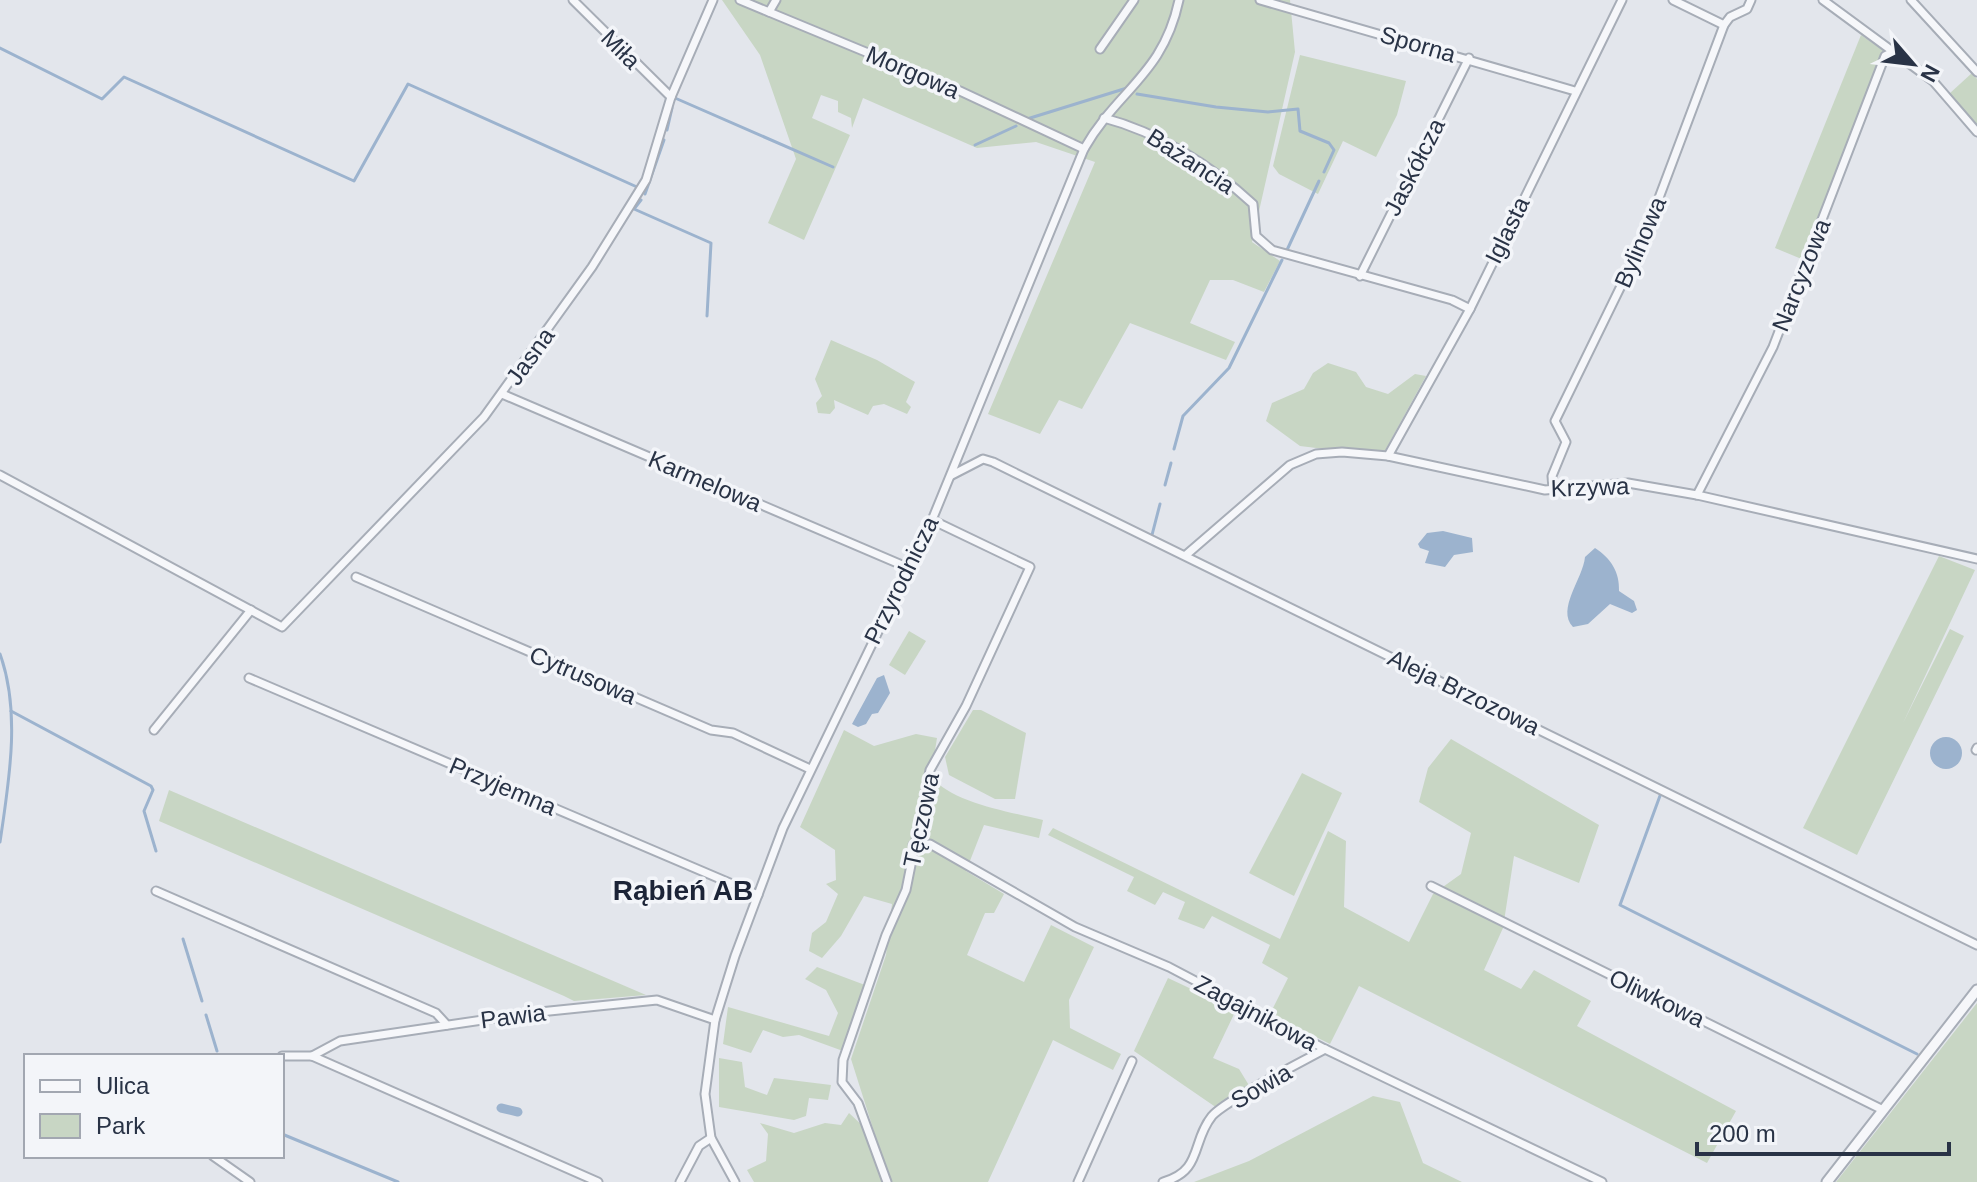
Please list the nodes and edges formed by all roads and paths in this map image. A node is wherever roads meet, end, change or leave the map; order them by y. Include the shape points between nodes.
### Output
1 (573, 0) edge
2 (713, 0) edge
3 (740, 0) edge
4 (776, 0) edge
5 (1134, 0) edge
6 (1179, 0) edge
7 (1260, 0) edge
8 (1622, 0) edge
9 (1673, 0) edge
10 (1751, 0) edge
11 (1823, 0) edge
12 (1911, 0) edge
13 (769, 12) junction
14 (1724, 25) junction
15 (1100, 49) dead end
16 (1893, 52) junction
17 (1469, 58) junction
18 (1977, 72) edge
19 (1575, 91) junction
20 (671, 97) junction
21 (1104, 118) junction
22 (1977, 132) edge
23 (1084, 149) junction
24 (1360, 276) junction
25 (1470, 309) junction
26 (502, 394) junction
27 (1388, 456) junction
28 (0, 475) edge
29 (950, 476) junction
30 (1553, 489) junction
31 (1697, 495) junction
32 (932, 520) junction
33 (1186, 555) junction
34 (1977, 559) edge
35 (909, 568) junction
36 (356, 577) dead end
37 (251, 610) junction
38 (249, 678) dead end
39 (154, 730) dead end
40 (810, 769) junction
41 (913, 845) junction
42 (1431, 886) dead end
43 (156, 891) dead end
44 (758, 895) junction
45 (1977, 945) edge
46 (1977, 990) edge
47 (715, 1020) junction
48 (447, 1025) junction
49 (1325, 1049) junction
50 (284, 1056) edge
51 (312, 1056) junction
52 (1132, 1061) dead end
53 (1883, 1110) junction
54 (711, 1138) junction
55 (216, 1158) edge
56 (250, 1182) edge
57 (598, 1182) edge
58 (680, 1182) edge
59 (735, 1182) edge
60 (887, 1182) edge
61 (1078, 1182) edge
62 (1163, 1182) edge
63 (1602, 1182) edge
64 (1827, 1182) edge

1 - 20 street, Miła
2 - 20 street, Jasna
3 - 13 street, Morgowa
4 - 13 street
5 - 15 street
6 - 21 street, Przyrodnicza via 1162,52
7 - 17 street, Sporna
8 - 19 street, Iglasta
9 - 14 street
10 - 14 street, Bylinowa
11 - 16 street
12 - 18 street
13 - 23 street, Morgowa
14 - 30 street, Bylinowa via 1642,243 1555,421 1566,442 1552,476
16 - 22 street via 1933,81
16 - 31 street, Narcyzowa via 1885,56 1773,347
17 - 19 street, Sporna
17 - 24 street, Jaskółcza
19 - 25 street, Iglasta
20 - 26 street, Jasna via 639,193
21 - 23 street, Przyrodnicza
21 - 24 street, Bażancia via 1153,135 1240,191 1253,204 1253,227 1262,245
23 - 29 street, Przyrodnicza
24 - 25 street
25 - 27 street, Iglasta
26 - 35 street, Karmelowa
26 - 37 street, Jasna via 282,627
27 - 30 street, Krzywa
27 - 33 street, Krzywa via 1342,452 1299,460
28 - 37 street, Jasna
29 - 32 street, Przyrodnicza
29 - 33 street, Aleja Brzozowa via 983,459 993,462
30 - 31 street, Krzywa via 1628,483
31 - 34 street, Krzywa
32 - 35 street, Przyrodnicza
32 - 41 street, Tęczowa via 1030,567 966,706 930,770
33 - 45 street, Aleja Brzozowa
35 - 40 street, Przyrodnicza
36 - 40 street, Cytrusowa
37 - 39 street
38 - 44 street, Przyjemna
40 - 44 street, Przyrodnicza
41 - 49 street, Zagajnikowa via 930,844 1075,927 1169,967
41 - 60 street, Tęczowa via 906,890 877,959 840,1075 858,1103
42 - 53 street, Oliwkowa
43 - 48 street via 436,1013
44 - 47 street, Przyrodnicza
46 - 53 street
47 - 48 street, Pawia via 657,1000
47 - 54 street, Przyrodnicza via 705,1094
48 - 51 street, Pawia via 340,1041
49 - 62 street, Sowia via 1215,1113 1184,1174
49 - 63 street, Zagajnikowa
50 - 51 street, Pawia
51 - 57 street, Pawia
52 - 61 street
53 - 64 street
54 - 58 street via 699,1146
54 - 59 street, Przyrodnicza
55 - 56 street

